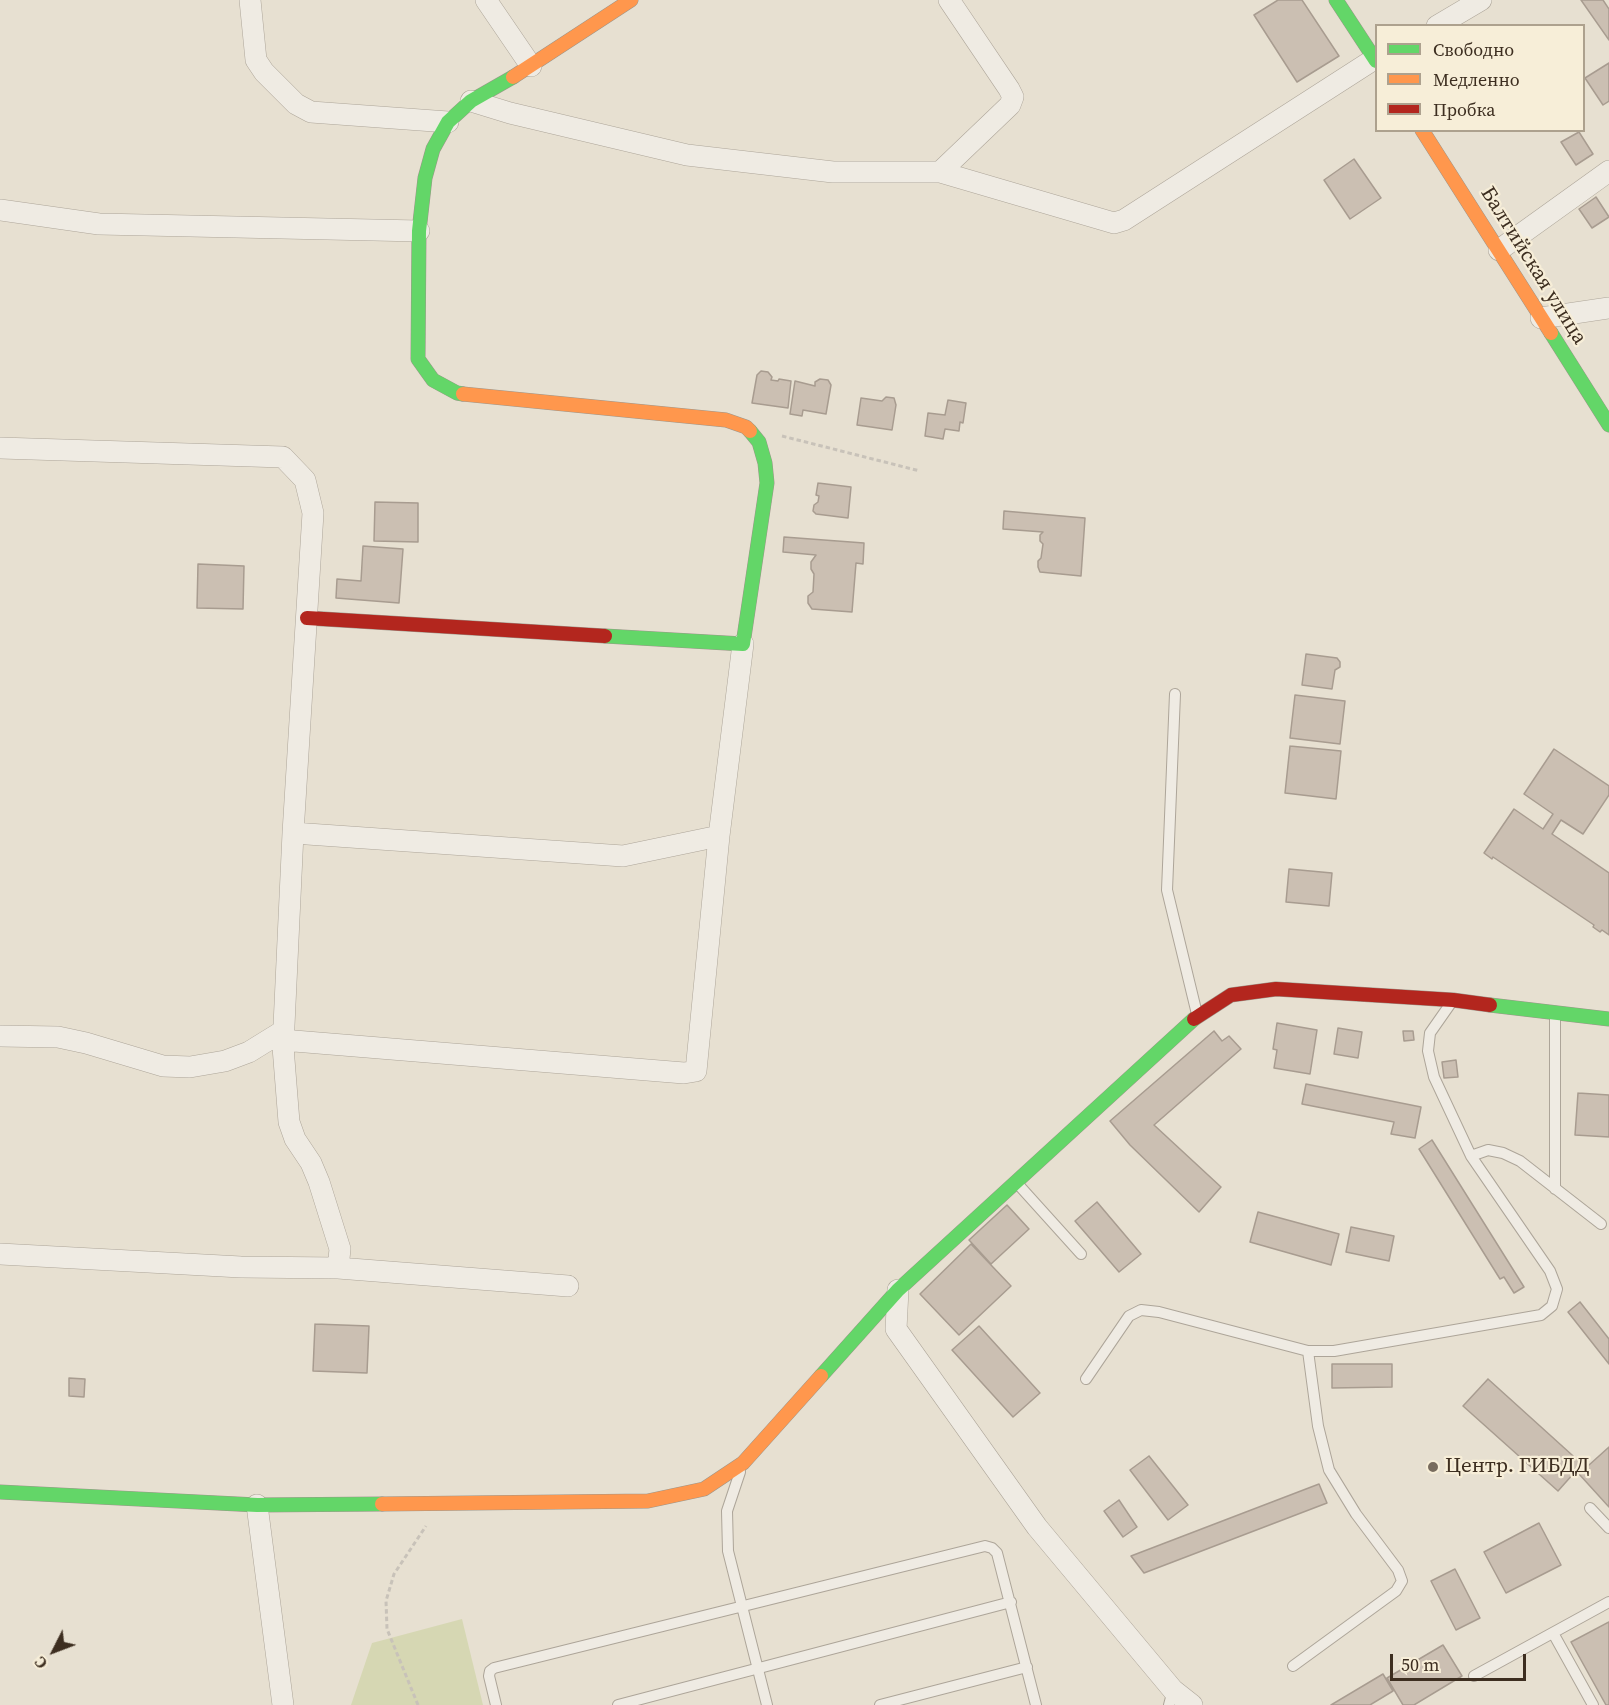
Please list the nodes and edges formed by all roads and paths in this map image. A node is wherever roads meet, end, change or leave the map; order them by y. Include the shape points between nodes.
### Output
1 (250, 0) edge
2 (486, 0) edge
3 (631, 0) edge
4 (949, 0) edge
5 (1336, 0) edge
6 (1481, 0) edge
7 (1440, 24) edge
8 (1375, 58) edge
9 (1375, 60) edge
10 (531, 66) junction
11 (471, 101) junction
12 (448, 122) junction
13 (1423, 132) edge
14 (1609, 171) edge
15 (940, 172) junction
16 (0, 210) edge
17 (419, 231) junction
18 (1498, 250) junction
19 (1609, 308) edge
20 (1541, 318) junction
21 (1609, 425) edge
22 (781, 436) dead end
23 (0, 448) edge
24 (920, 471) dead end
25 (307, 618) junction
26 (743, 644) junction
27 (1174, 694) dead end
28 (293, 833) junction
29 (719, 836) junction
30 (1453, 1000) junction
31 (1555, 1012) junction
32 (1197, 1016) junction
33 (1609, 1019) edge
34 (283, 1035) junction
35 (0, 1036) edge
36 (1471, 1156) junction
37 (1016, 1182) junction
38 (1555, 1189) junction
39 (1601, 1224) dead end
40 (0, 1254) edge
41 (1081, 1254) dead end
42 (338, 1268) junction
43 (568, 1286) dead end
44 (898, 1290) junction
45 (1308, 1351) junction
46 (1086, 1379) dead end
47 (743, 1463) junction
48 (0, 1492) edge
49 (434, 1503) junction
50 (257, 1504) junction
51 (1590, 1508) dead end
52 (1609, 1528) edge
53 (1011, 1602) junction
54 (1609, 1602) edge
55 (741, 1606) junction
56 (1553, 1632) junction
57 (1293, 1666) dead end
58 (1027, 1667) junction
59 (757, 1668) junction
60 (1474, 1676) dead end
61 (1171, 1698) edge
62 (283, 1705) edge
63 (418, 1705) edge
64 (496, 1705) edge
65 (618, 1705) edge
66 (766, 1705) edge
67 (880, 1705) edge
68 (1036, 1705) edge
69 (1192, 1705) edge
70 (1593, 1705) edge

1 - 12 street via 256,60 296,104 311,112
2 - 10 street
3 - 10 street
4 - 15 street via 1012,97 1010,105
5 - 8 street
6 - 7 street
9 - 15 street via 1114,223
10 - 11 street
11 - 12 street
11 - 15 street via 687,155 833,172
12 - 17 street via 433,149 425,178
13 - 18 street, Балтийская улица
14 - 18 street
16 - 17 street via 99,224
17 - 26 street via 418,358 433,380 457,393 726,420 746,427 759,442 767,483
18 - 20 street, Балтийская улица
19 - 20 street
20 - 21 street, Балтийская улица
22 - 24 path
23 - 25 street via 283,457 305,480 313,513
25 - 26 street
25 - 28 street
26 - 29 street
27 - 32 lane via 1167,890
28 - 29 street via 623,856
28 - 34 street
29 - 34 street via 696,1071 684,1073
30 - 31 street
30 - 32 street via 1276,989 1231,995
30 - 36 lane via 1430,1033 1428,1051 1434,1077
31 - 33 street
31 - 38 lane
32 - 37 street
34 - 35 street via 225,1061 190,1067 163,1066 58,1037
34 - 42 street via 289,1122 319,1182 340,1249
36 - 38 lane via 1488,1150 1503,1153 1520,1161
36 - 45 lane via 1550,1271 1557,1289 1552,1305 1540,1315 1334,1352
37 - 41 lane
37 - 44 street
38 - 39 lane
40 - 42 street via 241,1267
42 - 43 street
44 - 47 street
44 - 61 street via 896,1329 1037,1527
45 - 46 lane via 1141,1310 1129,1316
45 - 57 lane via 1318,1426 1329,1470 1402,1581 1396,1591
47 - 49 street via 704,1489 648,1501
47 - 55 lane via 727,1511 728,1551
48 - 50 street
49 - 50 street
49 - 63 path via 425,1527 394,1574 386,1601 387,1629
50 - 62 street
51 - 52 lane
53 - 55 lane via 997,1553 985,1546
53 - 58 lane
53 - 59 lane
54 - 56 lane
55 - 59 lane
55 - 64 lane via 494,1668 489,1676
56 - 60 lane
56 - 70 lane
58 - 67 lane
58 - 68 lane
59 - 65 lane
59 - 66 lane
61 - 69 street

